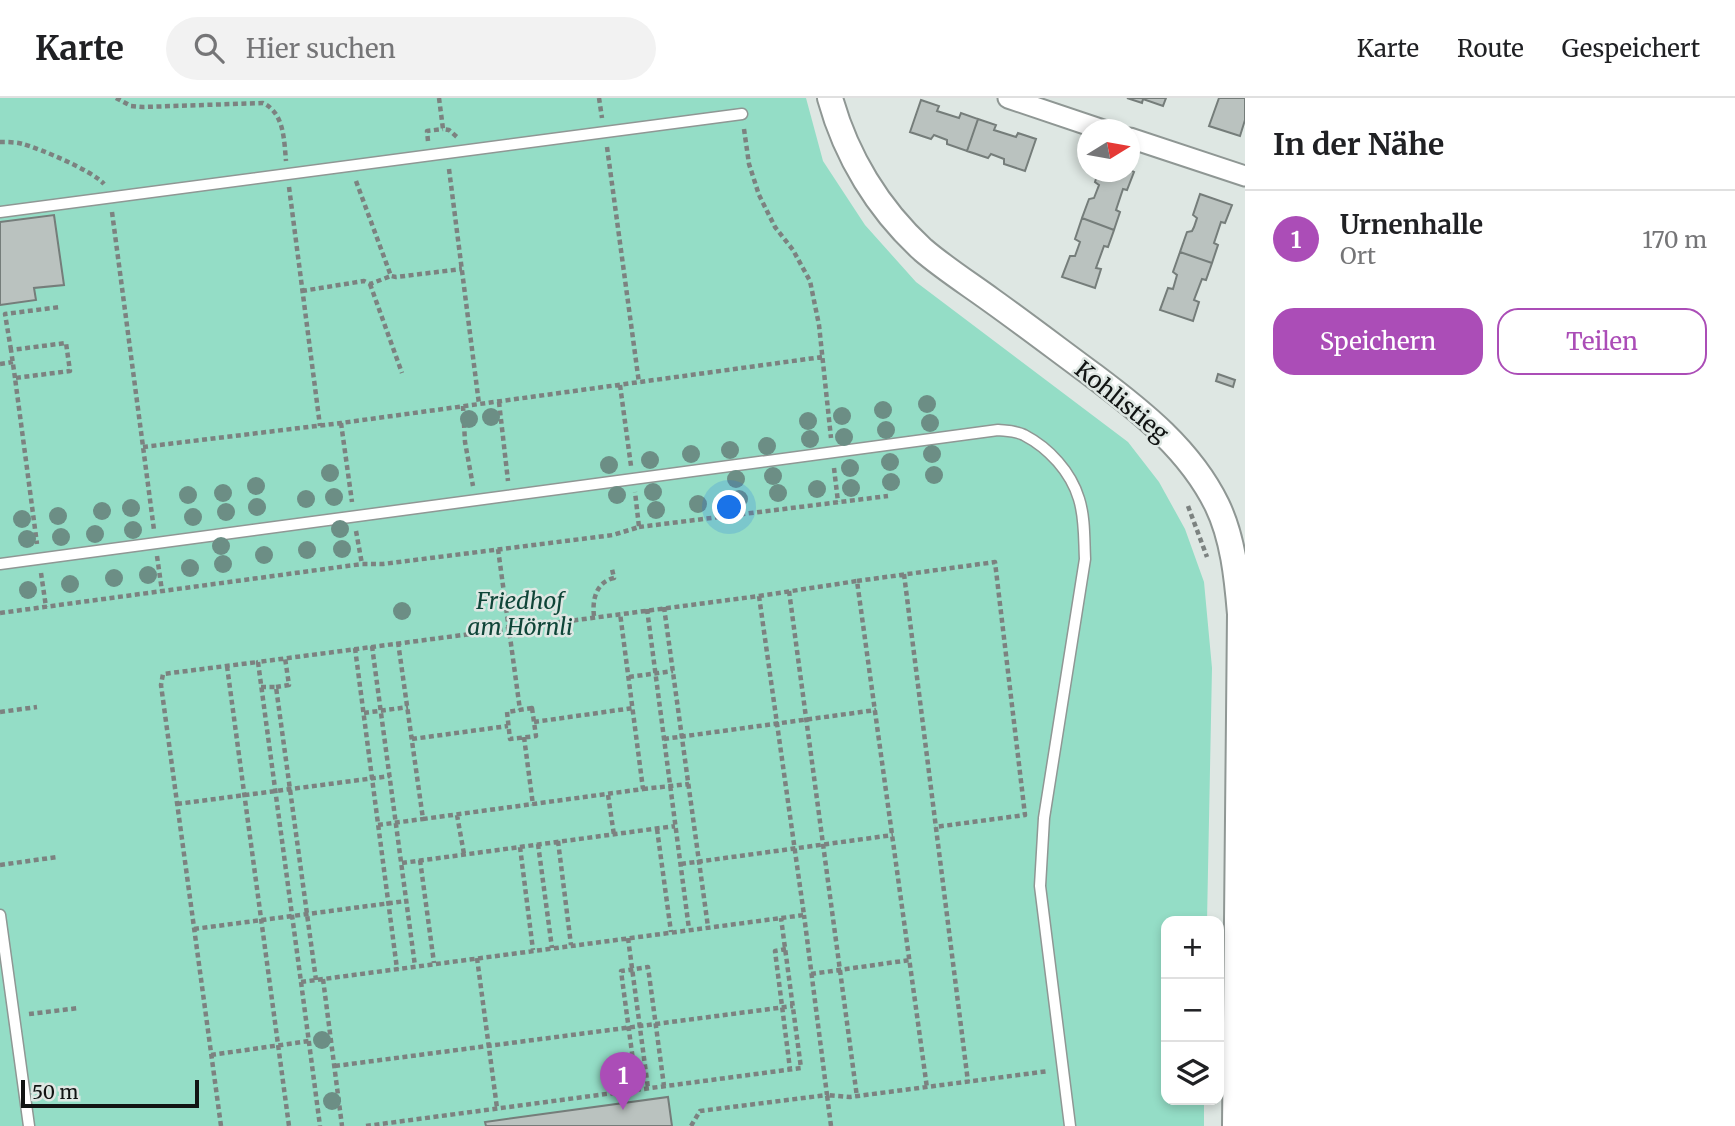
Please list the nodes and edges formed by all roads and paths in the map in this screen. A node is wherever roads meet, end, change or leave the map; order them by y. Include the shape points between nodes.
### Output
1 (116, 98) edge
2 (439, 98) edge
3 (830, 98) edge
4 (1008, 98) edge
5 (742, 114) joint
6 (1077, 121) edge
7 (605, 133) junction
8 (0, 142) edge
9 (1140, 142) edge
10 (459, 152) junction
11 (447, 153) junction
12 (351, 167) junction
13 (288, 175) junction
14 (1245, 176) edge
15 (110, 198) junction
16 (0, 212) edge
17 (462, 269) junction
18 (391, 275) junction
19 (370, 284) junction
20 (302, 291) junction
21 (60, 307) dead end
22 (3, 314) edge
23 (11, 350) junction
24 (822, 356) junction
25 (13, 362) junction
26 (0, 364) edge
27 (402, 373) dead end
28 (15, 378) junction
29 (639, 383) junction
30 (620, 385) junction
31 (499, 402) junction
32 (479, 404) junction
33 (463, 406) junction
34 (341, 423) junction
35 (320, 426) junction
36 (144, 447) junction
37 (833, 453) junction
38 (633, 479) junction
39 (510, 496) junction
40 (888, 496) dead end
41 (476, 500) junction
42 (838, 502) junction
43 (354, 517) junction
44 (639, 527) junction
45 (155, 542) junction
46 (499, 549) junction
47 (39, 559) junction
48 (0, 564) edge
49 (362, 564) junction
50 (612, 569) dead end
51 (904, 574) junction
52 (857, 581) junction
53 (162, 591) junction
54 (789, 591) junction
55 (759, 596) junction
56 (46, 607) junction
57 (664, 607) junction
58 (647, 610) junction
59 (0, 613) edge
60 (620, 613) junction
61 (594, 616) junction
62 (510, 627) junction
63 (398, 642) junction
64 (372, 646) junction
65 (355, 648) junction
66 (285, 658) junction
67 (258, 662) junction
68 (227, 666) junction
69 (673, 671) junction
70 (655, 674) junction
71 (629, 677) junction
72 (261, 687) junction
73 (276, 687) junction
74 (37, 707) dead end
75 (408, 707) junction
76 (633, 708) junction
77 (381, 710) junction
78 (520, 710) junction
79 (876, 710) junction
80 (0, 712) edge
81 (364, 713) junction
82 (806, 720) junction
83 (534, 722) junction
84 (777, 724) junction
85 (508, 726) junction
86 (524, 737) junction
87 (682, 737) junction
88 (412, 739) junction
89 (664, 739) junction
90 (1242, 772) edge
91 (390, 776) junction
92 (372, 778) junction
93 (689, 784) junction
94 (671, 786) junction
95 (290, 789) junction
96 (643, 789) junction
97 (275, 791) junction
98 (244, 795) junction
99 (608, 795) junction
100 (177, 804) junction
101 (533, 805) junction
102 (457, 815) junction
103 (423, 819) junction
104 (396, 823) junction
105 (379, 825) junction
106 (675, 826) junction
107 (935, 827) junction
108 (657, 829) junction
109 (614, 835) junction
110 (893, 835) junction
111 (558, 841) junction
112 (538, 844) junction
113 (823, 845) junction
114 (520, 847) junction
115 (793, 849) junction
116 (464, 854) junction
117 (57, 857) dead end
118 (420, 860) junction
119 (699, 862) junction
120 (402, 863) junction
121 (681, 864) junction
122 (0, 865) edge
123 (406, 901) junction
124 (389, 903) junction
125 (307, 914) junction
126 (0, 915) edge
127 (804, 915) junction
128 (292, 916) junction
129 (781, 918) junction
130 (261, 920) junction
131 (708, 927) junction
132 (194, 929) junction
133 (689, 929) junction
134 (671, 932) junction
135 (628, 938) junction
136 (571, 945) junction
137 (552, 948) junction
138 (786, 949) junction
139 (533, 950) junction
140 (477, 958) junction
141 (910, 960) junction
142 (434, 964) junction
143 (415, 966) junction
144 (397, 969) junction
145 (632, 970) junction
146 (840, 970) junction
147 (811, 974) junction
148 (1240, 975) edge
149 (323, 979) junction
150 (316, 980) junction
151 (301, 982) junction
152 (793, 1006) junction
153 (782, 1007) junction
154 (79, 1008) dead end
155 (13, 1016) junction
156 (656, 1024) junction
157 (639, 1026) junction
158 (628, 1027) junction
159 (309, 1041) junction
160 (278, 1045) junction
161 (489, 1046) junction
162 (211, 1055) junction
163 (335, 1066) junction
164 (790, 1069) junction
165 (1062, 1070) junction
166 (968, 1082) junction
167 (664, 1086) junction
168 (927, 1087) junction
169 (648, 1088) junction
170 (637, 1090) junction
171 (827, 1095) junction
172 (857, 1097) junction
173 (497, 1108) junction
174 (29, 1126) edge
175 (221, 1126) edge
176 (289, 1126) edge
177 (320, 1126) edge
178 (342, 1126) edge
179 (366, 1126) edge
180 (691, 1126) edge
181 (831, 1126) edge
182 (1070, 1126) edge
183 (1234, 1126) edge

1 - 13 path via 131,106 263,103 272,107 282,129
2 - 10 path via 443,129 457,135
3 - 90 street, Kohlistieg via 864,179 924,250 1140,410 1200,475 1218,508 1236,571
4 - 6 street
5 - 7 lane
5 - 24 path via 759,195 810,281
7 - 10 lane
7 - 29 path
8 - 15 path via 21,143 99,178
9 - 14 street
10 - 11 lane
11 - 12 lane
11 - 17 path
12 - 13 lane
12 - 18 path
13 - 15 lane
13 - 20 path
15 - 16 lane
15 - 36 path
17 - 18 path
17 - 32 path
18 - 19 path
19 - 20 path via 364,281
19 - 27 path
20 - 35 path
21 - 22 path
22 - 23 path
23 - 25 path
23 - 28 path via 66,343 70,371
24 - 29 path
24 - 37 path
25 - 26 path
25 - 28 path
28 - 47 path
29 - 30 path
30 - 31 path
30 - 38 path
31 - 32 path
31 - 39 path
32 - 33 path
33 - 34 path
33 - 41 path
34 - 35 path
34 - 43 path
35 - 36 path
36 - 45 path
37 - 38 lane
37 - 42 path
37 - 165 lane via 998,430 1022,433 1066,471 1079,499 1084,559 1044,818 1040,886
38 - 39 lane
38 - 44 path
39 - 41 lane
40 - 42 path
41 - 43 lane
42 - 44 path
43 - 45 lane
43 - 49 path
44 - 46 path via 613,535
45 - 47 lane
45 - 53 path
46 - 49 path
46 - 62 path
47 - 48 lane
47 - 56 path
49 - 53 path
50 - 61 path via 614,578 602,583 597,592
51 - 52 path
51 - 107 path
51 - 107 path via 995,562 1025,815
52 - 54 path
52 - 79 path
53 - 56 path
54 - 55 path
54 - 82 path
55 - 57 path
55 - 84 path
56 - 59 path
57 - 58 path
57 - 69 path
58 - 60 path
58 - 70 path
60 - 61 path
60 - 71 path
61 - 62 path
62 - 63 path
62 - 78 path
63 - 64 path
63 - 75 path
64 - 65 path
64 - 77 path
65 - 66 path
65 - 81 path
66 - 67 path
66 - 73 path via 289,685
67 - 68 path
67 - 72 path
68 - 98 path
68 - 100 path via 163,674
69 - 70 path
69 - 87 path
70 - 71 path
70 - 89 path
71 - 76 path
72 - 73 path
72 - 97 path
73 - 95 path
74 - 80 path
75 - 77 path
75 - 88 path
76 - 83 path
76 - 96 path
77 - 81 path
77 - 91 path
78 - 83 path via 532,708
78 - 85 path via 507,712
79 - 82 path
79 - 110 path
81 - 92 path
82 - 84 path
82 - 113 path
83 - 86 path via 536,736
84 - 87 path
84 - 115 path
85 - 86 path via 510,739
85 - 88 path
86 - 101 path
87 - 89 path
87 - 93 path
88 - 103 path
89 - 94 path
90 - 148 street, Kohlistieg
91 - 92 path
91 - 104 path
92 - 95 path
92 - 105 path
93 - 94 path
93 - 119 path
94 - 96 path
94 - 106 path
95 - 97 path
95 - 125 path
96 - 99 path
97 - 98 path
97 - 128 path
98 - 100 path
98 - 130 path
99 - 101 path
99 - 109 path
100 - 132 path
101 - 102 path
102 - 103 path
102 - 116 path
103 - 104 path
104 - 105 path
104 - 120 path
105 - 124 path
106 - 108 path
106 - 121 path
107 - 166 path
108 - 109 path
108 - 134 path
109 - 111 path
110 - 113 path
110 - 141 path
111 - 112 path
111 - 136 path
112 - 114 path
112 - 137 path
113 - 115 path
113 - 146 path
114 - 116 path
114 - 139 path
115 - 119 path
115 - 127 path
116 - 118 path
117 - 122 path
118 - 120 path
118 - 142 path
119 - 121 path
119 - 131 path
120 - 123 path
121 - 133 path
123 - 124 path
123 - 143 path
124 - 125 path
124 - 144 path
125 - 128 path
125 - 150 path
126 - 155 lane
127 - 129 path
127 - 147 path
128 - 130 path
128 - 151 path
129 - 131 path
129 - 138 path
130 - 132 path
130 - 160 path
131 - 133 path
132 - 162 path
133 - 134 path
134 - 135 path
135 - 136 path
135 - 145 path
136 - 137 path
137 - 139 path
138 - 152 path
138 - 153 path via 775,951
139 - 140 path
140 - 142 path
140 - 161 path
141 - 146 path
141 - 168 path
142 - 143 path
143 - 144 path
144 - 149 path
145 - 156 path via 648,967
145 - 157 path
145 - 158 path via 621,971
146 - 147 path
146 - 172 path
147 - 171 path
148 - 183 street, Kohlistieg
149 - 150 path
149 - 163 path
150 - 151 path
151 - 159 path
152 - 153 path
152 - 164 path via 801,1068
153 - 156 path
153 - 164 path
154 - 155 path
155 - 174 lane
156 - 157 path
156 - 167 path
157 - 158 path
157 - 169 path
158 - 161 path
158 - 170 path
159 - 160 path
159 - 177 path
160 - 162 path
160 - 176 path
161 - 163 path
161 - 173 path
162 - 175 path
163 - 178 path
164 - 167 path
165 - 166 path
165 - 182 lane
166 - 168 path
167 - 169 path
168 - 172 path
169 - 170 path
170 - 173 path
171 - 172 path
171 - 180 path via 701,1111
171 - 181 path
173 - 179 path

